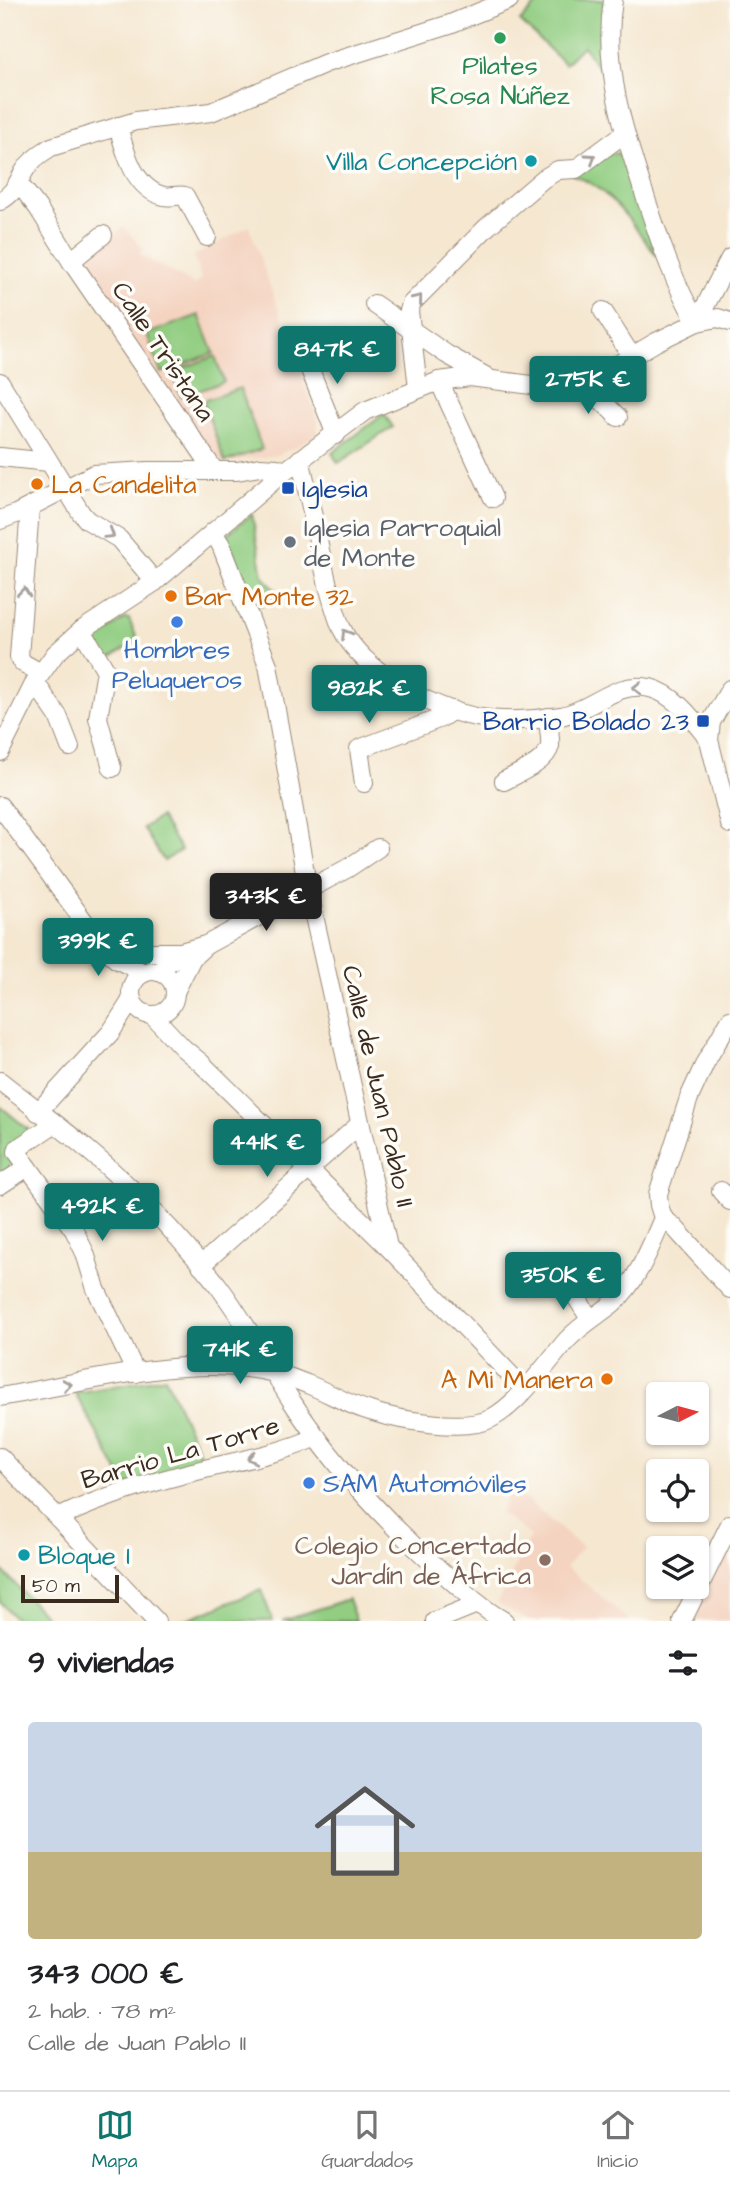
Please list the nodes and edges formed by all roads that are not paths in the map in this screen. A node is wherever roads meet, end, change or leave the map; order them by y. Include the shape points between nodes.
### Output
1 (509, 0) edge
2 (614, 0) edge
3 (118, 126) junction
4 (625, 133) junction
5 (17, 187) junction
6 (0, 201) edge
7 (103, 235) dead end
8 (207, 237) dead end
9 (730, 258) edge
10 (71, 261) junction
11 (374, 304) dead end
12 (603, 312) dead end
13 (697, 322) junction
14 (730, 323) edge
15 (412, 331) junction
16 (303, 352) dead end
17 (632, 357) junction
18 (490, 379) junction
19 (439, 381) junction
20 (0, 382) edge
21 (585, 384) junction
22 (418, 388) junction
23 (618, 417) dead end
24 (336, 435) junction
25 (0, 457) edge
26 (300, 459) junction
27 (49, 462) junction
28 (214, 470) junction
29 (285, 471) junction
30 (65, 489) junction
31 (493, 498) dead end
32 (30, 508) junction
33 (0, 520) edge
34 (213, 532) junction
35 (155, 582) junction
36 (82, 630) junction
37 (38, 677) junction
38 (730, 689) edge
39 (453, 710) junction
40 (548, 717) junction
41 (709, 740) junction
42 (71, 747) dead end
43 (0, 752) edge
44 (112, 768) dead end
45 (504, 781) dead end
46 (364, 783) dead end
47 (0, 806) edge
48 (730, 824) edge
49 (378, 848) dead end
50 (308, 889) junction
51 (97, 939) junction
52 (206, 945) junction
53 (181, 952) junction
54 (151, 972) junction
55 (132, 994) junction
56 (175, 996) junction
57 (148, 1014) junction
58 (730, 1020) edge
59 (111, 1032) junction
60 (201, 1063) junction
61 (0, 1081) edge
62 (38, 1112) junction
63 (54, 1124) junction
64 (360, 1124) junction
65 (28, 1167) junction
66 (308, 1169) junction
67 (0, 1185) edge
68 (663, 1218) junction
69 (388, 1248) junction
70 (201, 1265) junction
71 (569, 1284) dead end
72 (730, 1289) edge
73 (590, 1319) junction
74 (136, 1373) junction
75 (276, 1374) junction
76 (524, 1389) junction
77 (0, 1397) edge
78 (317, 1437) junction
79 (2, 1462) edge
80 (58, 1518) junction
81 (730, 1524) edge
82 (477, 1604) junction
83 (156, 1621) edge
84 (435, 1621) edge
85 (504, 1621) edge
86 (682, 1621) edge

1 - 3 street via 326,63 211,112
2 - 4 street via 612,55
3 - 5 street via 63,142 40,154 23,172
3 - 8 street via 128,159 144,187 166,197 185,196
4 - 13 street via 677,286
15 -> 4 street via 411,304 486,226 543,179 558,170 576,169
5 - 6 street
5 - 10 street, Calle Tristana via 38,208
7 - 10 street
9 - 13 street
10 - 28 street, Calle Tristana
11 - 15 street
12 - 17 street
13 - 14 street via 718,318
13 - 17 street
15 - 18 street
15 - 22 street
16 - 24 street
17 - 21 street
18 - 19 street
18 - 21 street via 539,386
19 - 22 street
19 - 31 street
20 - 27 street
21 - 23 street
22 - 24 street via 365,411
24 - 26 street
25 - 27 street
26 - 29 street
39 -> 26 street via 374,667 343,630 324,570
27 - 30 street
28 - 29 street via 269,467
28 - 30 street via 94,474
29 - 34 street
30 - 32 street
30 -> 35 street via 87,520 119,539
32 - 33 street
37 -> 32 street via 19,657
34 - 35 street
34 - 50 street, Calle de Juan Pablo II via 268,665
35 - 36 street
36 - 37 street
36 - 44 street via 106,671 99,719
37 - 42 street
37 - 43 street
38 - 41 street via 711,722
39 - 40 street via 493,719
39 - 46 street via 359,749
41 -> 40 street via 664,694 639,687 626,687 576,712
40 - 45 street via 548,750 533,765
41 - 48 street
47 - 51 street
49 - 50 street
50 - 52 street
50 - 64 street, Calle de Juan Pablo II
51 - 53 street via 139,952
51 - 54 street via 116,960
51 - 55 street
52 - 53 street
52 - 56 street via 182,973
53 - 54 street
54 - 55 street via 134,982
54 - 56 street via 170,979
55 - 57 street via 139,1010
55 - 59 street
56 - 57 street via 166,1011
56 - 60 street via 180,1029
57 - 59 street via 128,1019
57 - 60 street
58 - 68 street via 706,1061 676,1136 658,1194
59 - 62 street
60 - 66 street
61 - 62 street
62 - 63 street
63 - 65 street via 18,1148
63 - 70 street via 119,1177
64 - 66 street
64 - 69 street, Calle de Juan Pablo II
65 - 67 street
65 - 74 street via 74,1230
66 - 69 street
66 - 70 street
68 - 72 street
68 - 73 street via 628,1285
69 - 76 street
70 - 75 street
71 - 73 street
73 - 76 street
74 - 75 street via 216,1365
77 -> 74 street
75 - 76 street via 368,1411 450,1425 489,1420
75 - 78 street
78 -> 80 street, Barrio La Torre via 263,1456 131,1488
78 - 82 street via 395,1529
79 - 80 street, Barrio La Torre
80 - 83 street, Barrio La Torre
81 - 86 street
82 - 84 street
82 - 85 street

